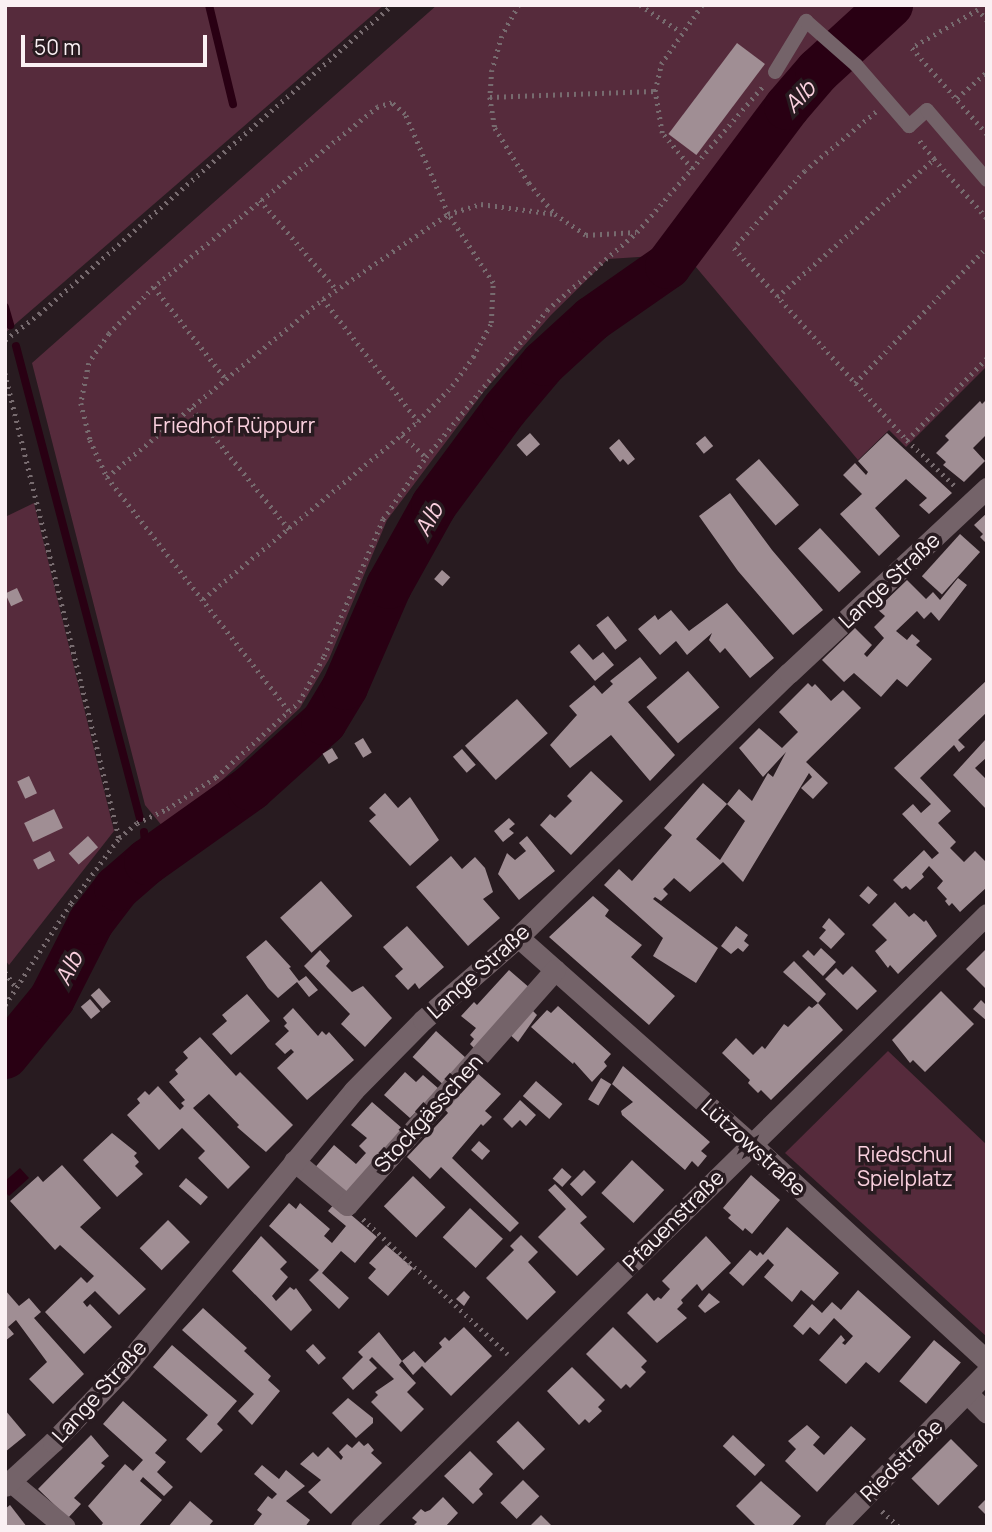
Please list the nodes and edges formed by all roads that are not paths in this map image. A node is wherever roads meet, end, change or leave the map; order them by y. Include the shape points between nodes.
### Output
1 (775, 72) road end
2 (987, 180) edge
3 (979, 495) edge
4 (987, 914) edge
5 (518, 937) junction
6 (555, 970) junction
7 (750, 1143) junction
8 (294, 1161) junction
9 (987, 1361) edge
10 (987, 1372) edge
11 (967, 1393) junction
12 (987, 1413) edge
13 (8, 1484) edge
14 (65, 1527) edge
15 (361, 1527) edge
16 (835, 1527) edge

1 - 2 lane via 806,21 856,65 909,126 927,110
3 - 5 street, Lange Straße
4 - 7 street, Pfauenstraße
5 - 6 street, Lützowstraße
5 - 8 street, Lange Straße via 423,1020 354,1090
6 - 7 street, Lützowstraße
6 - 8 street, Stockgässchen via 347,1205
7 - 9 street, Lützowstraße
7 - 15 street, Pfauenstraße
8 - 13 street, Lange Straße via 120,1372
10 - 11 street
11 - 12 street
11 - 16 street, Riedstraße
13 - 14 street

